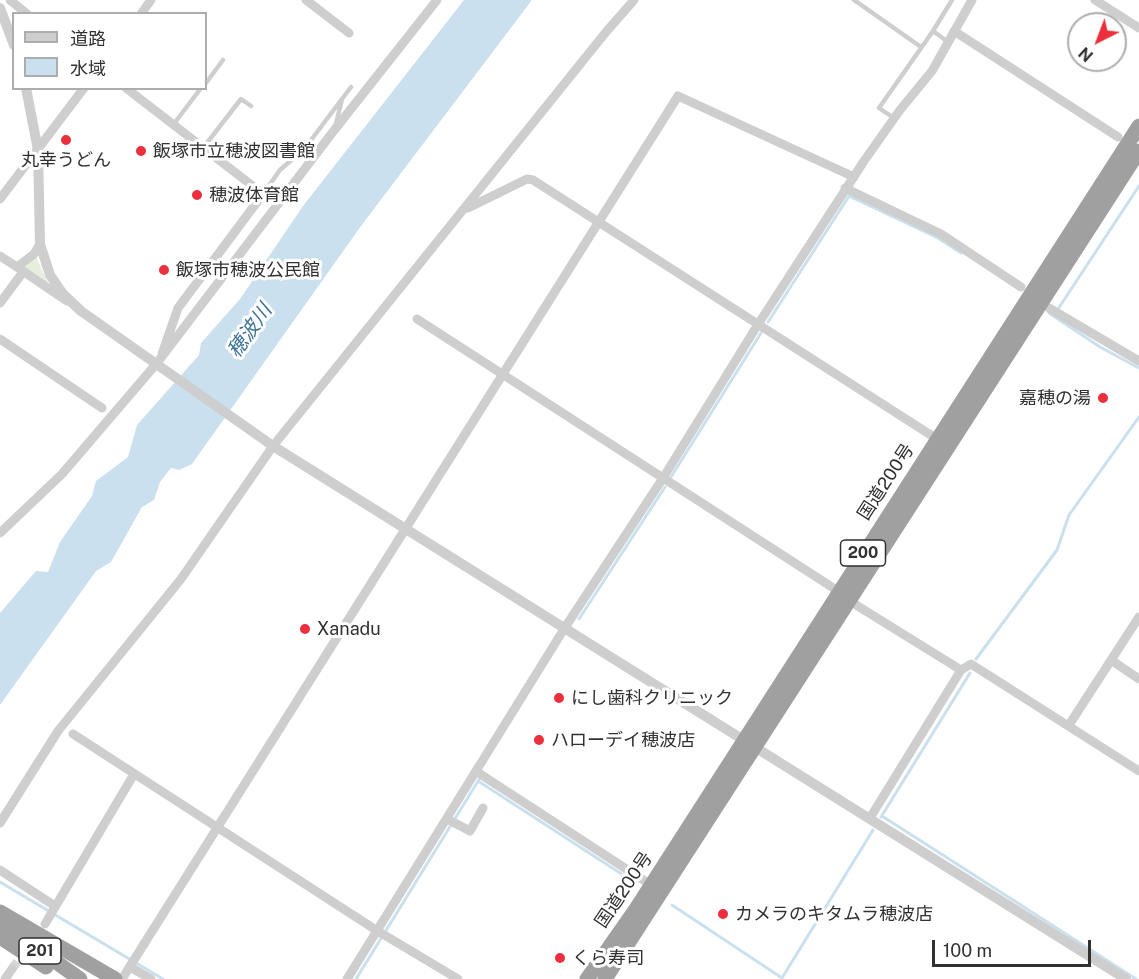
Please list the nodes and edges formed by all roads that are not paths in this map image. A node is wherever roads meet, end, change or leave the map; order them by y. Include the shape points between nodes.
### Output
1 (10, 0) edge
2 (306, 0) edge
3 (437, 0) edge
4 (634, 0) edge
5 (854, 0) edge
6 (952, 0) edge
7 (972, 0) edge
8 (1095, 0) edge
9 (0, 8) edge
10 (25, 12) edge
11 (1115, 12) edge
12 (1127, 20) edge
13 (933, 31) junction
14 (954, 31) junction
15 (349, 33) dead end
16 (1139, 37) edge
17 (12, 40) edge
18 (948, 42) junction
19 (921, 47) junction
20 (223, 60) dead end
21 (207, 82) edge
22 (351, 87) dead end
23 (26, 90) edge
24 (83, 90) edge
25 (129, 90) edge
26 (199, 90) edge
27 (342, 99) junction
28 (250, 106) dead end
29 (894, 118) junction
30 (173, 125) junction
31 (1139, 126) edge
32 (335, 129) junction
33 (1118, 137) dead end
34 (203, 148) junction
35 (38, 150) junction
36 (1139, 151) edge
37 (854, 177) junction
38 (845, 188) junction
39 (263, 194) junction
40 (0, 199) edge
41 (465, 209) junction
42 (599, 223) junction
43 (40, 244) junction
44 (0, 256) edge
45 (20, 270) junction
46 (1021, 287) dead end
47 (0, 303) edge
48 (1049, 308) dead end
49 (81, 311) junction
50 (417, 319) dead end
51 (757, 326) junction
52 (0, 339) edge
53 (1139, 361) edge
54 (160, 362) junction
55 (503, 376) junction
56 (102, 408) dead end
57 (937, 439) junction
58 (273, 446) junction
59 (663, 478) junction
60 (405, 530) junction
61 (0, 533) edge
62 (843, 595) junction
63 (1139, 617) edge
64 (564, 629) junction
65 (1130, 631) junction
66 (1139, 637) edge
67 (1111, 660) junction
68 (961, 670) junction
69 (1139, 679) edge
70 (1069, 725) junction
71 (72, 734) dead end
72 (750, 743) junction
73 (1139, 771) edge
74 (477, 772) junction
75 (134, 774) junction
76 (483, 808) dead end
77 (870, 818) junction
78 (452, 821) junction
79 (0, 823) edge
80 (218, 829) junction
81 (0, 870) edge
82 (651, 885) junction
83 (0, 912) edge
84 (0, 922) edge
85 (381, 933) junction
86 (0, 937) edge
87 (132, 963) junction
88 (12, 969) tunnel mouth
89 (115, 977) edge
90 (62, 978) edge
91 (5, 979) edge
92 (80, 979) edge
93 (151, 979) edge
94 (347, 979) edge
95 (458, 979) edge
96 (587, 979) edge
97 (605, 979) edge
98 (1126, 979) edge

1 - 10 street
2 - 15 street
3 - 32 street
4 - 41 street
5 - 19 lane
6 - 13 lane
7 - 14 street
8 - 11 street
9 - 17 street
12 - 16 street
13 - 18 lane
13 - 19 lane
14 - 18 street
14 - 33 street
18 - 29 street via 932,71
19 - 29 lane via 879,108
20 - 21 lane
22 - 27 lane
23 - 35 street
24 - 35 street
25 - 30 street
26 - 30 lane
27 - 32 lane
27 - 39 lane
28 - 34 lane via 241,99
29 - 37 street
30 - 34 street
31 - 57 highway, 国道200号 / 200
32 - 54 street
34 - 39 street
35 - 40 street
35 - 43 street
36 - 62 highway, 国道200号 / 200
37 - 38 street
37 - 42 street via 678,96
38 - 46 street via 941,234
38 - 51 street
39 - 54 street via 178,308
41 - 42 street via 527,179
41 - 58 street
42 - 51 street
42 - 55 street
43 - 45 street
43 - 49 street via 50,275
44 - 45 street
45 - 47 street
45 - 49 street
48 - 53 street
49 - 54 street
50 - 55 street
51 - 57 street
51 - 59 street
52 - 56 street
54 - 58 street
54 - 61 street via 62,474
55 - 59 street
55 - 60 street
57 - 62 highway, 国道200号 / 200
58 - 60 street
58 - 79 street via 181,579 58,731
59 - 62 street
59 - 64 street
60 - 64 street
60 - 80 street
62 - 68 street
62 - 72 highway, 国道200号 / 200
63 - 65 street
64 - 72 street
64 - 74 street
65 - 66 street
65 - 67 street
67 - 69 street
67 - 70 street
68 - 70 street via 971,664
68 - 77 street
70 - 73 street
71 - 75 street
72 - 77 street
72 - 82 highway, 国道200号 / 200
72 - 97 highway, 国道200号 / 200
74 - 78 street
74 - 82 street
75 - 80 street
75 - 81 street via 50,915
76 - 78 street via 470,831
77 - 98 street
78 - 85 street
80 - 85 street
80 - 87 street
82 - 96 highway, 国道200号 / 200
83 - 89 highway
84 - 92 highway, 201
85 - 94 street
85 - 95 street
86 - 90 highway, 201
87 - 89 street
87 - 93 street
88 - 91 street

